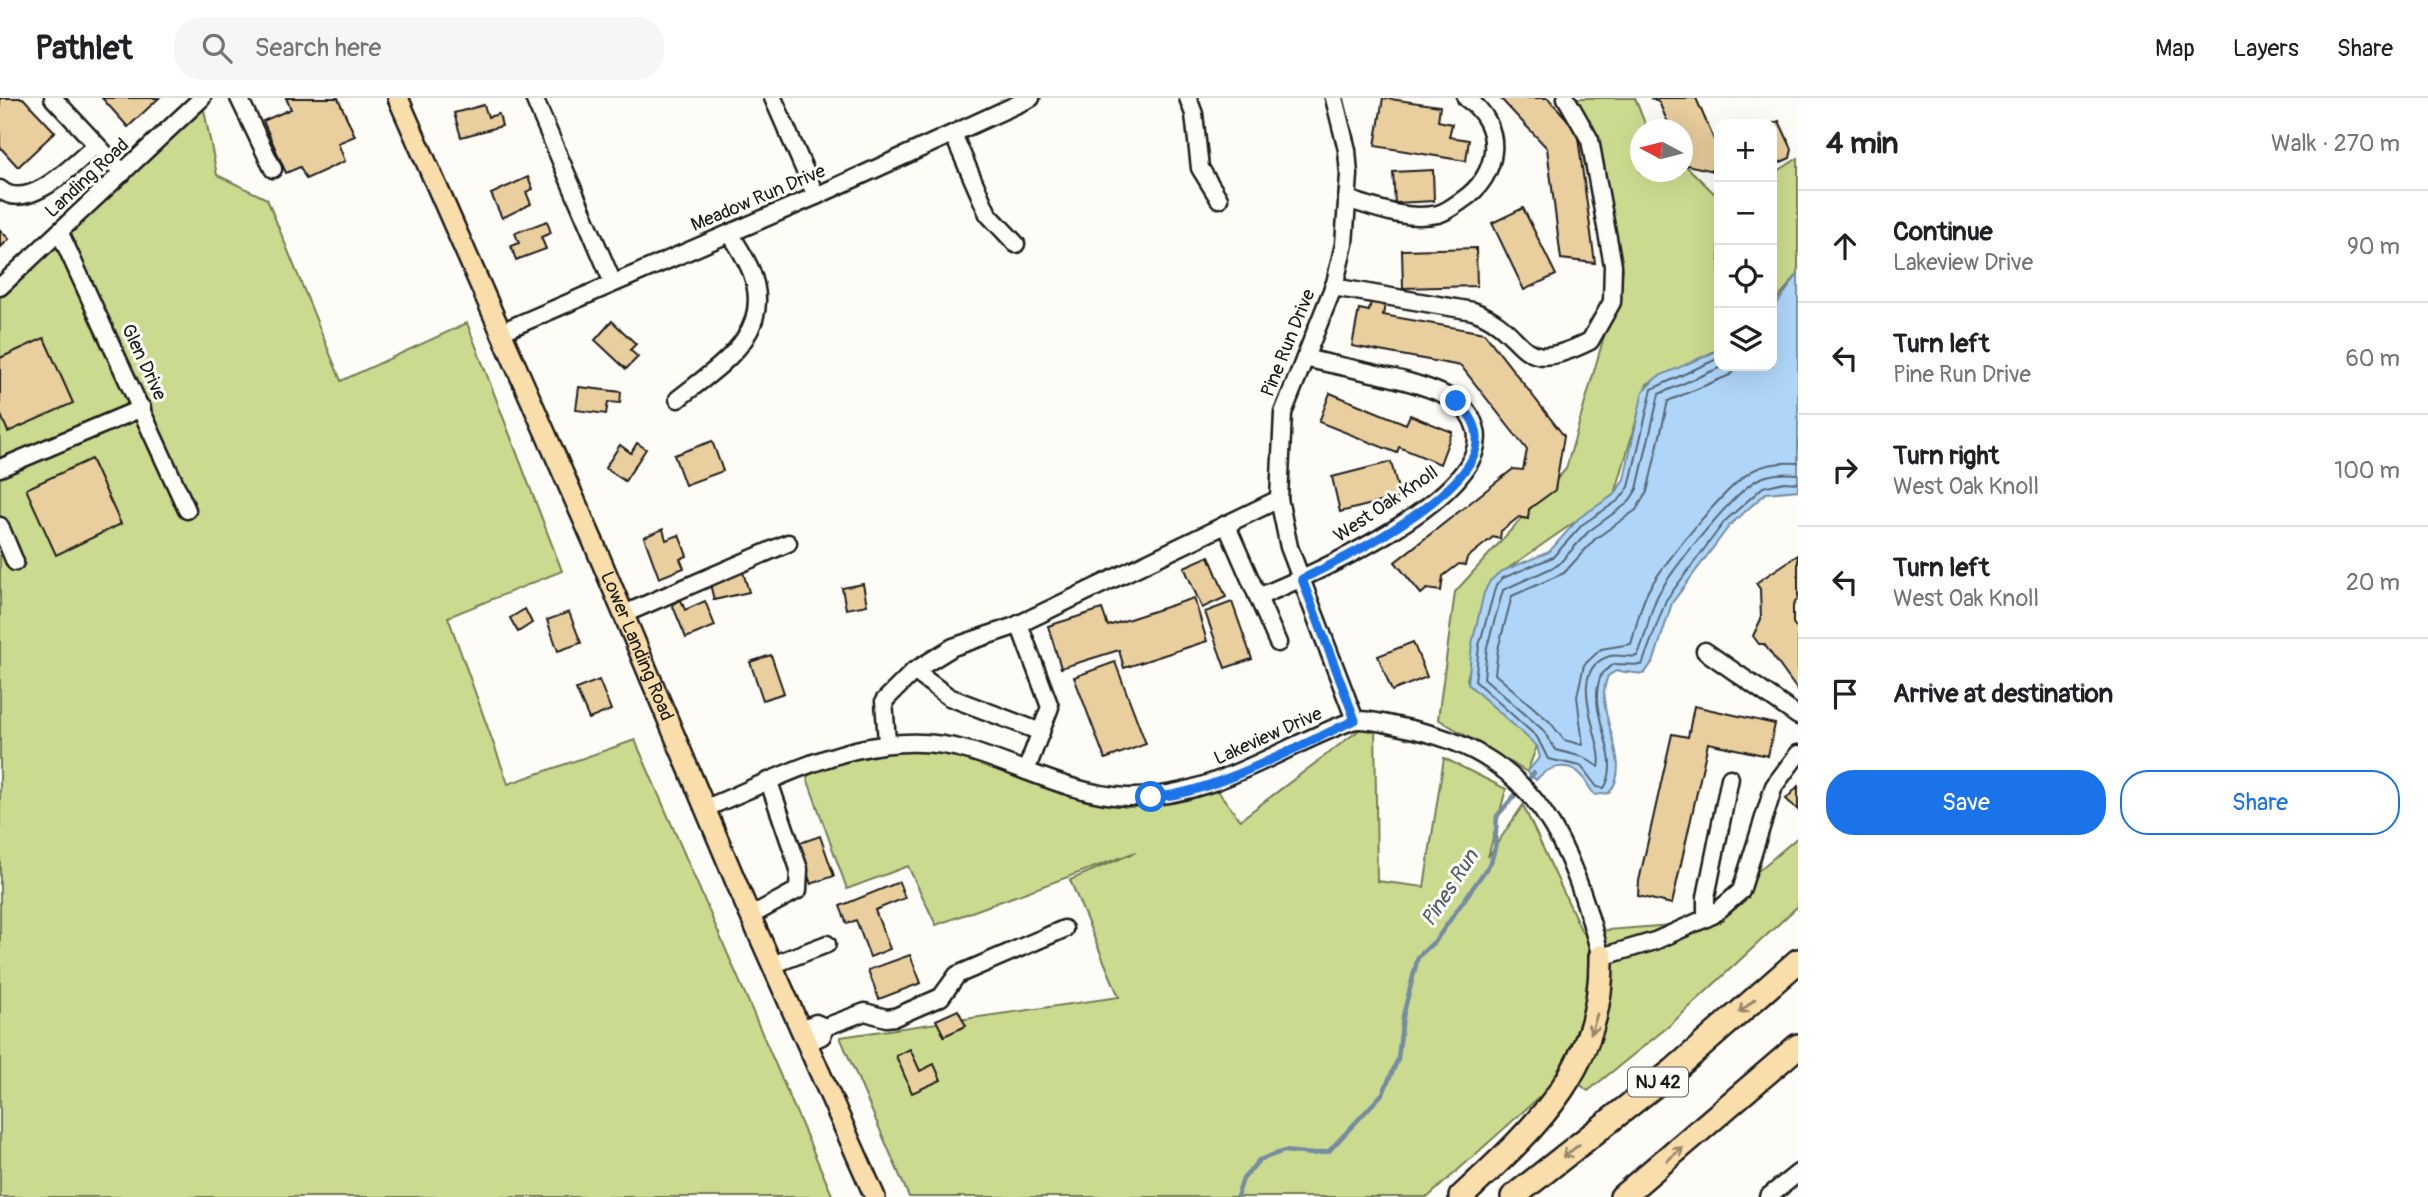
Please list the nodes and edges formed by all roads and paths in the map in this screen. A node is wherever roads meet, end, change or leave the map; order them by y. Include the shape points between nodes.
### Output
1 (53, 98) edge
2 (202, 98) edge
3 (239, 98) edge
4 (398, 98) edge
5 (534, 98) edge
6 (773, 98) edge
7 (1029, 98) edge
8 (1188, 98) edge
9 (1334, 98) edge
10 (1466, 98) edge
11 (1566, 98) edge
12 (953, 134) junction
13 (96, 145) junction
14 (274, 169) dead end
15 (123, 173) junction
16 (0, 189) edge
17 (816, 196) junction
18 (1219, 199) dead end
19 (1347, 199) junction
20 (60, 233) junction
21 (730, 233) junction
22 (1016, 244) dead end
23 (613, 283) junction
24 (0, 287) edge
25 (1334, 287) junction
26 (501, 332) junction
27 (1305, 358) junction
28 (678, 399) dead end
29 (142, 408) junction
30 (0, 468) edge
31 (1279, 499) junction
32 (187, 510) dead end
33 (1226, 524) junction
34 (0, 526) edge
35 (788, 543) dead end
36 (15, 562) dead end
37 (1302, 579) junction
38 (1258, 597) junction
39 (624, 614) junction
40 (1019, 624) junction
41 (1278, 643) dead end
42 (1705, 651) dead end
43 (914, 671) junction
44 (1798, 716) edge
45 (1355, 720) junction
46 (1041, 732) junction
47 (887, 742) junction
48 (1798, 754) edge
49 (1026, 771) junction
50 (1730, 778) dead end
51 (769, 782) junction
52 (706, 808) junction
53 (750, 916) junction
54 (1706, 918) junction
55 (1064, 929) dead end
56 (827, 943) dead end
57 (1601, 957) junction
58 (1798, 961) edge
59 (772, 965) junction
60 (804, 1036) junction
61 (1798, 1046) edge
62 (1798, 1173) edge
63 (875, 1197) edge
64 (1461, 1197) edge
65 (1513, 1197) edge
66 (1622, 1197) edge
67 (1768, 1197) edge

1 - 13 street
2 - 15 street, Landing Road
3 - 14 street
4 - 26 main road, Lower Landing Road
5 - 23 street
6 - 17 street
7 - 12 street, Meadow Run Drive
8 - 18 street via 1200,168
9 - 19 street, Pine Run Drive via 1347,150
10 - 19 street via 1485,114 1493,140 1492,165 1478,190 1442,214 1425,216 1393,213
11 - 25 street via 1590,140 1613,265 1612,302 1590,341 1543,358 1532,356 1486,316 1473,311
12 - 17 street, Meadow Run Drive
12 - 22 street via 988,214
13 - 15 street
13 - 16 street via 46,188 26,195
15 - 20 street, Landing Road
17 - 21 street, Meadow Run Drive
19 - 25 street, Pine Run Drive via 1344,244
20 - 24 street, Landing Road
20 - 29 street, Glen Drive
21 - 23 street, Meadow Run Drive
21 - 28 street via 757,288 754,319 736,352
23 - 26 street, Meadow Run Drive
25 - 27 street, Pine Run Drive
26 - 39 main road, Lower Landing Road
27 - 31 street, Pine Run Drive via 1283,413
27 - 37 street, West Oak Knoll via 1430,389 1456,401 1473,420 1478,439 1465,473 1452,486 1365,548
29 - 30 street
29 - 32 street, Glen Drive
31 - 33 street
31 - 37 street, Pine Run Drive via 1282,523
33 - 38 street
33 - 40 street
34 - 36 street
35 - 39 street
37 - 38 street
37 - 45 street, Pine Run Drive
38 - 41 street
39 - 52 main road, Lower Landing Road
40 - 43 street via 953,647
40 - 46 street via 1050,706
42 - 44 street
43 - 46 street via 949,697
43 - 47 street via 884,701
45 - 49 street, Lakeview Drive via 1211,783 1167,797 1099,794
45 - 57 street via 1443,736 1494,762 1532,794 1560,837 1582,884
46 - 49 street
47 - 49 street, Lakeview Drive via 925,740
47 - 51 street, Lakeview Drive via 852,750
48 - 54 street via 1774,786 1741,891
50 - 54 street via 1706,897
51 - 52 street, Lakeview Drive
51 - 53 street via 799,869 798,890
52 - 53 main road, Lower Landing Road
53 - 59 main road, Lower Landing Road
54 - 57 street via 1655,941
55 - 60 street via 957,975 941,997 895,1017 865,1012 825,1027 822,1036
56 - 59 street
57 -> 64 highway via 1595,1021 1575,1069 1538,1124
58 -> 65 highway, NJ 42 via 1674,1070
59 - 60 main road, Lower Landing Road
60 - 63 main road, Lower Landing Road
66 -> 61 highway
62 - 67 street

